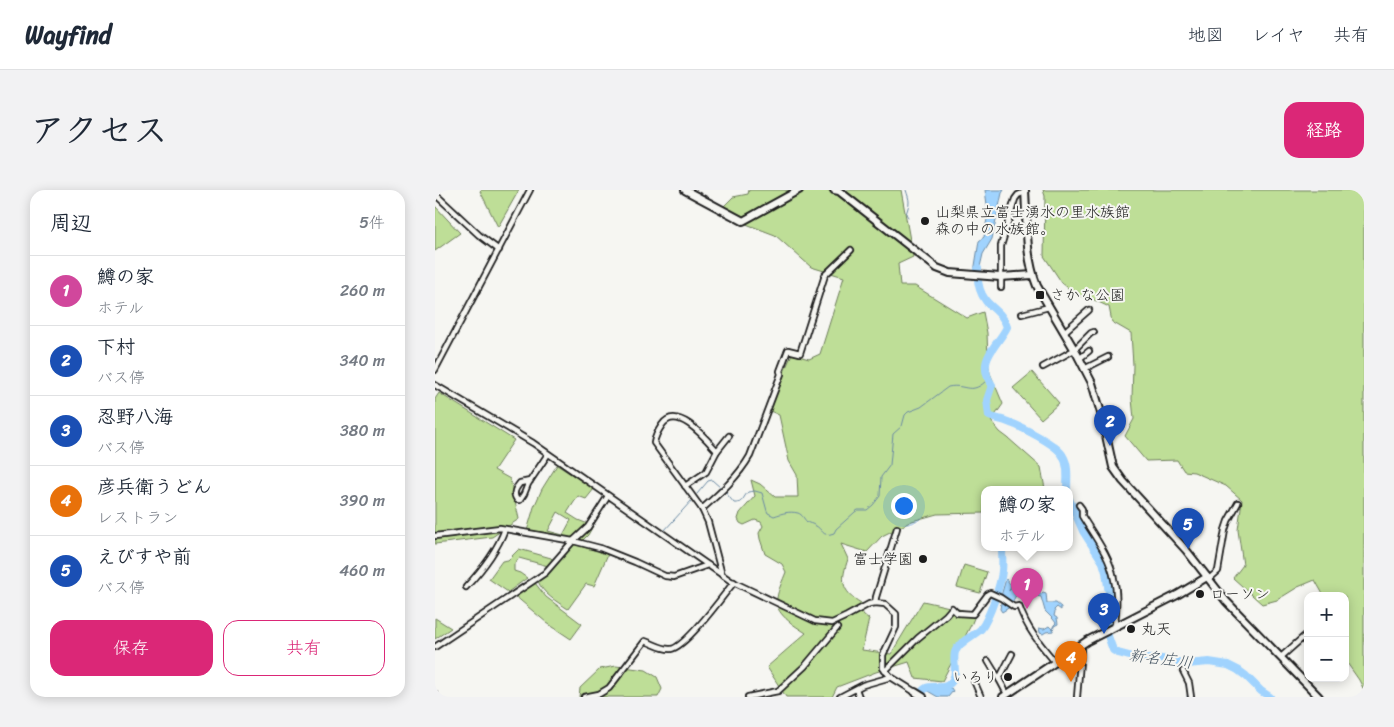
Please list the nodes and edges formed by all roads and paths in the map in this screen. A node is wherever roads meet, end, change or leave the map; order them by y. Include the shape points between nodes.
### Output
1 (530, 190) edge
2 (685, 190) edge
3 (799, 190) edge
4 (834, 190) edge
5 (1025, 191) edge
6 (435, 194) edge
7 (499, 250) junction
8 (851, 250) dead end
9 (1033, 275) junction
10 (1001, 276) junction
11 (1001, 287) dead end
12 (1049, 307) junction
13 (1089, 310) dead end
14 (1021, 314) dead end
15 (1064, 332) junction
16 (1094, 332) dead end
17 (1074, 350) junction
18 (1089, 351) dead end
19 (1108, 357) dead end
20 (1079, 358) junction
21 (1043, 367) dead end
22 (1084, 369) junction
23 (435, 370) edge
24 (435, 385) edge
25 (729, 436) dead end
26 (717, 452) junction
27 (548, 454) junction
28 (530, 481) junction
29 (685, 486) junction
30 (608, 496) junction
31 (1238, 503) dead end
32 (1079, 505) dead end
33 (702, 509) junction
34 (897, 528) dead end
35 (505, 529) junction
36 (435, 536) edge
37 (573, 541) junction
38 (708, 565) junction
39 (721, 574) junction
40 (1208, 578) junction
41 (734, 582) junction
42 (465, 587) dead end
43 (875, 603) junction
44 (1115, 626) junction
45 (837, 628) dead end
46 (1304, 637) edge
47 (1080, 645) junction
48 (435, 647) edge
49 (1012, 654) dead end
50 (1281, 657) junction
51 (989, 661) dead end
52 (1055, 662) junction
53 (885, 671) junction
54 (1183, 671) dead end
55 (891, 677) junction
56 (999, 678) junction
57 (974, 681) dead end
58 (856, 689) junction
59 (915, 692) joint
60 (1005, 696) edge
61 (584, 697) edge
62 (748, 697) edge
63 (840, 697) edge
64 (859, 697) edge
65 (923, 697) edge
66 (981, 697) edge
67 (1077, 697) edge
68 (1191, 697) edge
69 (1319, 697) edge

1 - 7 street
2 - 3 street via 743,221
4 - 10 street via 937,268 950,273
5 - 9 street
5 - 10 street via 1015,199 1001,246
6 - 7 street
7 - 23 street
8 - 33 street via 825,275 799,353 789,350 746,463 725,489
9 - 10 street
9 - 12 street
10 - 11 street
12 - 14 street
12 - 15 street
13 - 15 street
15 - 17 street
16 - 17 street
17 - 20 street
17 - 21 street
18 - 20 street
19 - 22 street
20 - 22 street
22 - 40 street via 1101,413 1113,467
24 - 27 street
25 - 26 street
26 - 29 street via 706,472
26 - 29 street via 700,432 685,422 668,418 654,442
27 - 28 street
27 - 30 street
28 - 28 street via 525,494 517,500 516,488 520,483
29 - 33 street
30 - 37 street via 588,527
30 - 38 street
31 - 40 street via 1225,530 1218,571
32 - 44 street via 1115,579
33 - 39 street
34 - 43 street
35 - 36 street
35 - 37 street
35 - 42 street via 491,557
37 - 38 street via 600,548 665,576 674,577
37 - 48 street via 540,576
38 - 39 street
39 - 41 street
40 - 44 street
40 - 50 street
41 - 43 street via 815,621 832,623
41 - 61 street via 682,644 669,649 645,641 609,688
43 - 53 street via 885,604 895,614 896,627 883,654
44 - 47 street
45 - 62 street via 805,666 778,691
46 - 50 street
47 - 52 street
47 - 67 street
49 - 56 street
50 - 69 street
51 - 56 street
52 - 53 street via 1029,629 1019,606 1014,607 988,594 973,614 957,614 952,608
52 - 60 street
53 - 55 street
54 - 68 street
55 - 58 street
55 - 59 street
56 - 60 street
57 - 66 street
58 - 63 street
58 - 64 street
59 - 65 street

